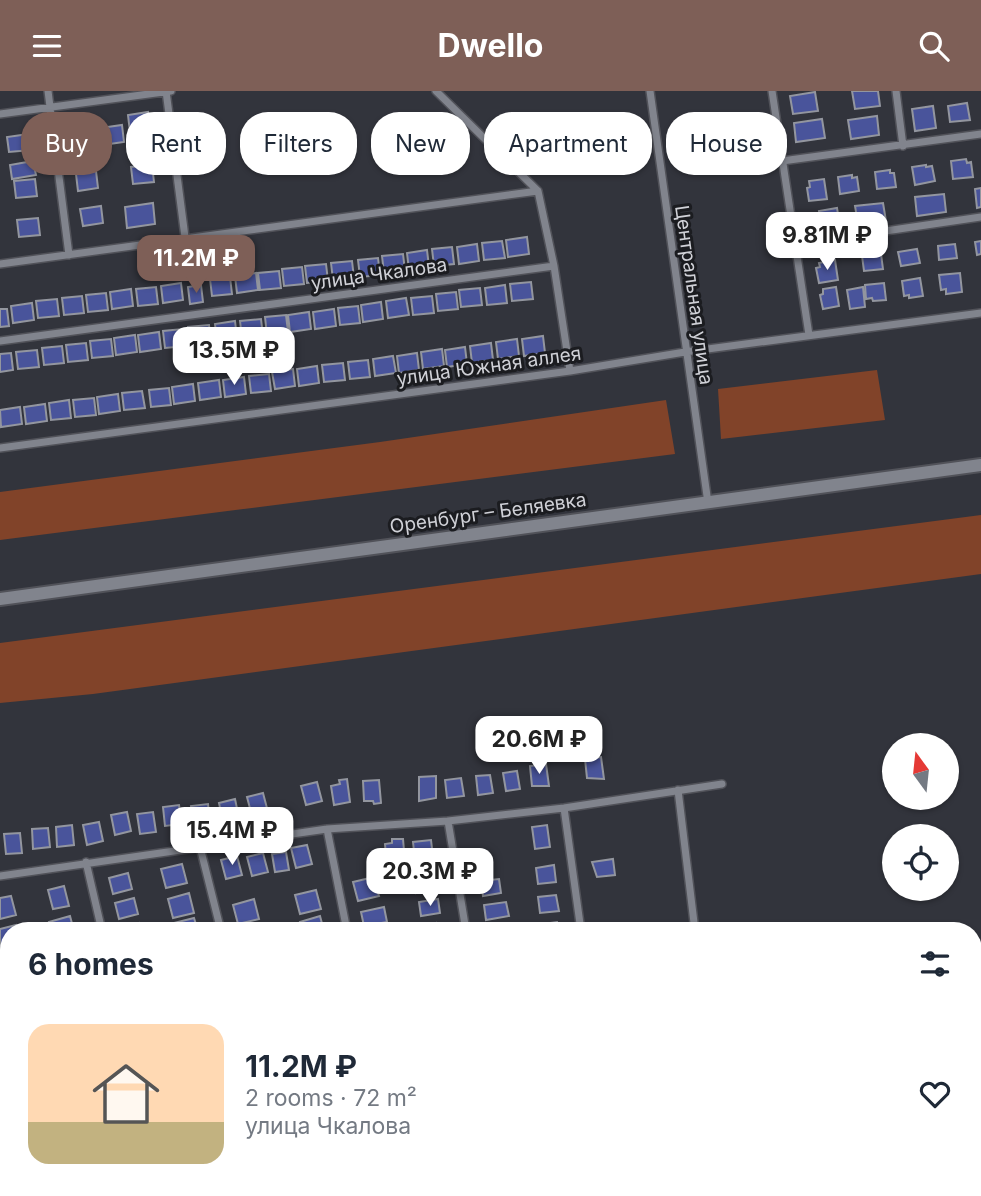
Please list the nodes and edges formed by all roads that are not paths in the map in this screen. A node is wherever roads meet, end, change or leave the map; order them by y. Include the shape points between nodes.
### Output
1 (48, 91) edge
2 (168, 91) edge
3 (436, 91) edge
4 (650, 91) edge
5 (772, 91) edge
6 (896, 91) edge
7 (50, 107) junction
8 (775, 112) edge
9 (0, 114) edge
10 (981, 134) edge
11 (903, 146) junction
12 (787, 160) edge
13 (785, 175) edge
14 (538, 191) junction
15 (981, 218) edge
16 (185, 237) junction
17 (797, 244) junction
18 (69, 255) junction
19 (0, 264) edge
20 (554, 266) junction
21 (981, 313) edge
22 (809, 335) junction
23 (0, 341) edge
24 (685, 352) junction
25 (570, 371) junction
26 (0, 448) edge
27 (981, 465) edge
28 (708, 503) junction
29 (0, 600) edge
30 (722, 785) dead end
31 (678, 790) junction
32 (564, 807) junction
33 (448, 821) junction
34 (327, 829) junction
35 (200, 848) junction
36 (86, 862) junction
37 (0, 876) edge
38 (100, 922) edge
39 (219, 922) edge
40 (345, 922) edge
41 (465, 922) edge
42 (580, 922) edge
43 (694, 922) edge

1 - 7 street
2 - 7 street
2 - 16 street
3 - 14 street
4 - 24 street, Центральная улица
5 - 8 street
6 - 11 street
7 - 9 street
7 - 18 street
10 - 11 street
11 - 12 street
13 - 17 street
14 - 16 street
14 - 20 street
15 - 17 street
16 - 18 street
17 - 22 street
18 - 19 street
20 - 23 street, улица Чкалова
20 - 25 street
21 - 22 street, улица Южная аллея
22 - 24 street, улица Южная аллея
24 - 25 street, улица Южная аллея
24 - 28 street, Центральная улица
25 - 26 street, улица Южная аллея
27 - 28 main road, Оренбург – Беляевка
28 - 29 main road, Оренбург – Беляевка
30 - 31 street
31 - 32 street
31 - 43 street
32 - 33 street
32 - 42 street
33 - 34 street
33 - 41 street
34 - 35 street
34 - 40 street
35 - 36 street
35 - 39 street
36 - 37 street
36 - 38 street

